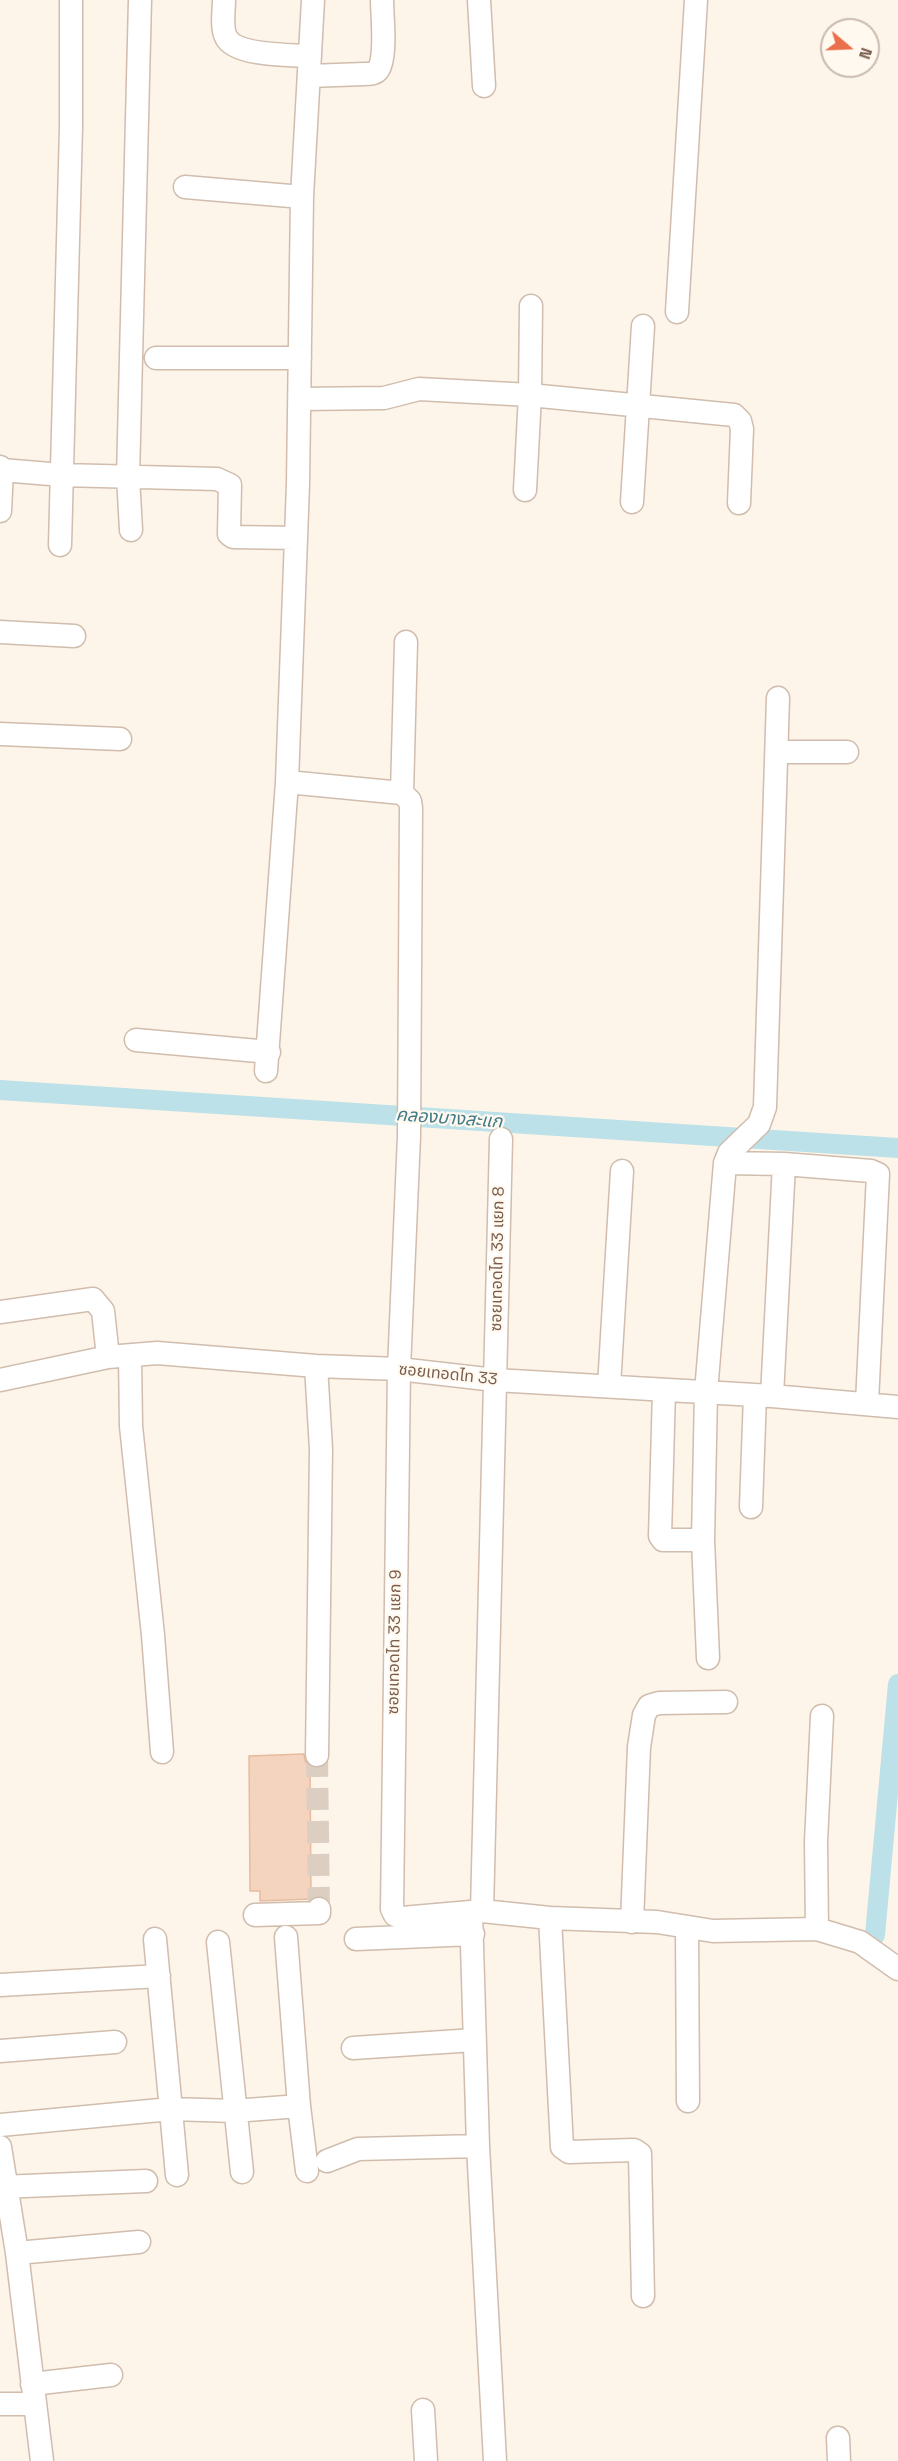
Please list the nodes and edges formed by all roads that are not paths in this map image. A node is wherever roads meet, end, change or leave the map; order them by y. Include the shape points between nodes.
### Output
1 (71, 0) edge
2 (140, 0) edge
3 (224, 0) edge
4 (313, 0) edge
5 (382, 0) edge
6 (480, 0) edge
7 (696, 0) edge
8 (309, 66) junction
9 (484, 86) dead end
10 (185, 187) dead end
11 (302, 197) junction
12 (531, 306) dead end
13 (677, 312) dead end
14 (643, 326) dead end
15 (156, 358) dead end
16 (300, 358) junction
17 (530, 395) junction
18 (300, 399) junction
19 (636, 406) junction
20 (1, 469) edge
21 (62, 475) junction
22 (128, 477) junction
23 (525, 490) dead end
24 (632, 502) dead end
25 (739, 503) dead end
26 (0, 511) edge
27 (130, 530) dead end
28 (296, 538) junction
29 (60, 545) dead end
30 (0, 632) edge
31 (74, 636) dead end
32 (406, 642) dead end
33 (778, 698) dead end
34 (0, 734) edge
35 (120, 739) dead end
36 (777, 752) junction
37 (847, 752) dead end
38 (287, 782) junction
39 (402, 793) junction
40 (136, 1040) dead end
41 (501, 1139) dead end
42 (727, 1158) junction
43 (784, 1164) junction
44 (622, 1171) dead end
45 (0, 1312) edge
46 (119, 1357) junction
47 (316, 1366) junction
48 (399, 1369) junction
49 (0, 1380) edge
50 (495, 1380) junction
51 (609, 1386) junction
52 (664, 1390) junction
53 (706, 1392) junction
54 (764, 1395) junction
55 (867, 1403) junction
56 (898, 1407) edge
57 (751, 1507) dead end
58 (703, 1540) junction
59 (708, 1658) dead end
60 (726, 1702) dead end
61 (822, 1716) dead end
62 (162, 1752) dead end
63 (317, 1755) tunnel mouth
64 (319, 1909) dead end
65 (255, 1915) dead end
66 (550, 1918) junction
67 (475, 1919) junction
68 (632, 1922) junction
69 (687, 1928) junction
70 (817, 1929) junction
71 (286, 1937) dead end
72 (356, 1938) dead end
73 (155, 1939) dead end
74 (218, 1942) dead end
75 (898, 1970) edge
76 (159, 1977) junction
77 (0, 1985) edge
78 (474, 2040) junction
79 (115, 2042) dead end
80 (353, 2048) dead end
81 (0, 2052) edge
82 (688, 2100) dead end
83 (299, 2106) junction
84 (171, 2109) junction
85 (234, 2111) junction
86 (0, 2125) edge
87 (478, 2146) junction
88 (0, 2147) edge
89 (327, 2161) dead end
90 (307, 2171) dead end
91 (242, 2172) dead end
92 (177, 2175) dead end
93 (146, 2181) dead end
94 (3, 2187) edge
95 (140, 2242) dead end
96 (17, 2253) junction
97 (643, 2296) dead end
98 (111, 2375) dead end
99 (33, 2394) junction
100 (0, 2404) edge
101 (423, 2410) dead end
102 (838, 2438) dead end
103 (42, 2461) edge
104 (426, 2461) edge
105 (495, 2461) edge
106 (839, 2461) edge

1 - 21 street
2 - 22 street
3 - 8 street via 224,30 233,46
4 - 8 street
5 - 8 street via 382,54 378,69 364,74
6 - 9 street
7 - 13 street
8 - 11 street
10 - 11 street
11 - 16 street
12 - 17 street
14 - 19 street
15 - 16 street
16 - 18 street
17 - 18 street via 420,389 384,398
17 - 19 street
17 - 23 street
18 - 28 street
19 - 24 street
19 - 25 street via 737,417 742,429
20 - 21 street
20 - 26 street
21 - 22 street
21 - 29 street
22 - 27 street
22 - 28 street via 223,481 230,485 229,534
28 - 38 street
30 - 31 street
32 - 39 street
33 - 36 street
34 - 35 street
36 - 37 street
36 - 42 street via 765,1107 759,1124
38 - 39 street
38 - 40 street via 268,1062
39 - 48 street, ซอยเทอดไท 33 แยก 9 via 411,808 410,1136
41 - 50 street, ซอยเทอดไท 33 แยก 8
42 - 43 street
42 - 53 street
43 - 54 street
43 - 55 street via 878,1174
44 - 51 street
45 - 46 street via 93,1299 103,1311
46 - 47 street, ซอยเทอดไท 33 via 157,1353
46 - 49 street, ซอยเทอดไท 33
46 - 62 street via 131,1426
47 - 48 street, ซอยเทอดไท 33
47 - 63 street via 321,1449
48 - 50 street, ซอยเทอดไท 33
48 - 67 street, ซอยเทอดไท 33 แยก 9 via 392,1909 402,1918
50 - 51 street, ซอยเทอดไท 33
50 - 67 street, ซอยเทอดไท 33 แยก 8
51 - 52 street, ซอยเทอดไท 33
52 - 53 street, ซอยเทอดไท 33
52 - 58 street via 660,1536 669,1541
53 - 54 street, ซอยเทอดไท 33
53 - 58 street
54 - 55 street, ซอยเทอดไท 33
54 - 57 street
55 - 56 street, ซอยเทอดไท 33
58 - 59 street
60 - 68 street via 659,1703 649,1706 644,1715 639,1747
61 - 70 street via 816,1842
64 - 65 street via 319,1913
66 - 67 street
66 - 68 street
66 - 97 street via 561,2147 568,2152 634,2150 640,2154
67 - 72 street
67 - 78 street, ซอยเทอดไท 33 แยก 8
68 - 69 street
69 - 70 street
69 - 82 street
70 - 75 street via 860,1942
71 - 83 street
73 - 76 street
74 - 85 street
76 - 77 street
76 - 84 street
78 - 80 street
78 - 87 street, ซอยเทอดไท 33 แยก 8
79 - 81 street
83 - 85 street
83 - 90 street
84 - 85 street
84 - 86 street
84 - 92 street
85 - 91 street
87 - 89 street via 358,2149
87 - 105 street, ซอยเทอดไท 33 แยก 8
88 - 94 street
93 - 94 street
94 - 96 street
95 - 96 street
96 - 99 street
98 - 99 street
99 - 100 street
99 - 103 street
101 - 104 street
102 - 106 street

